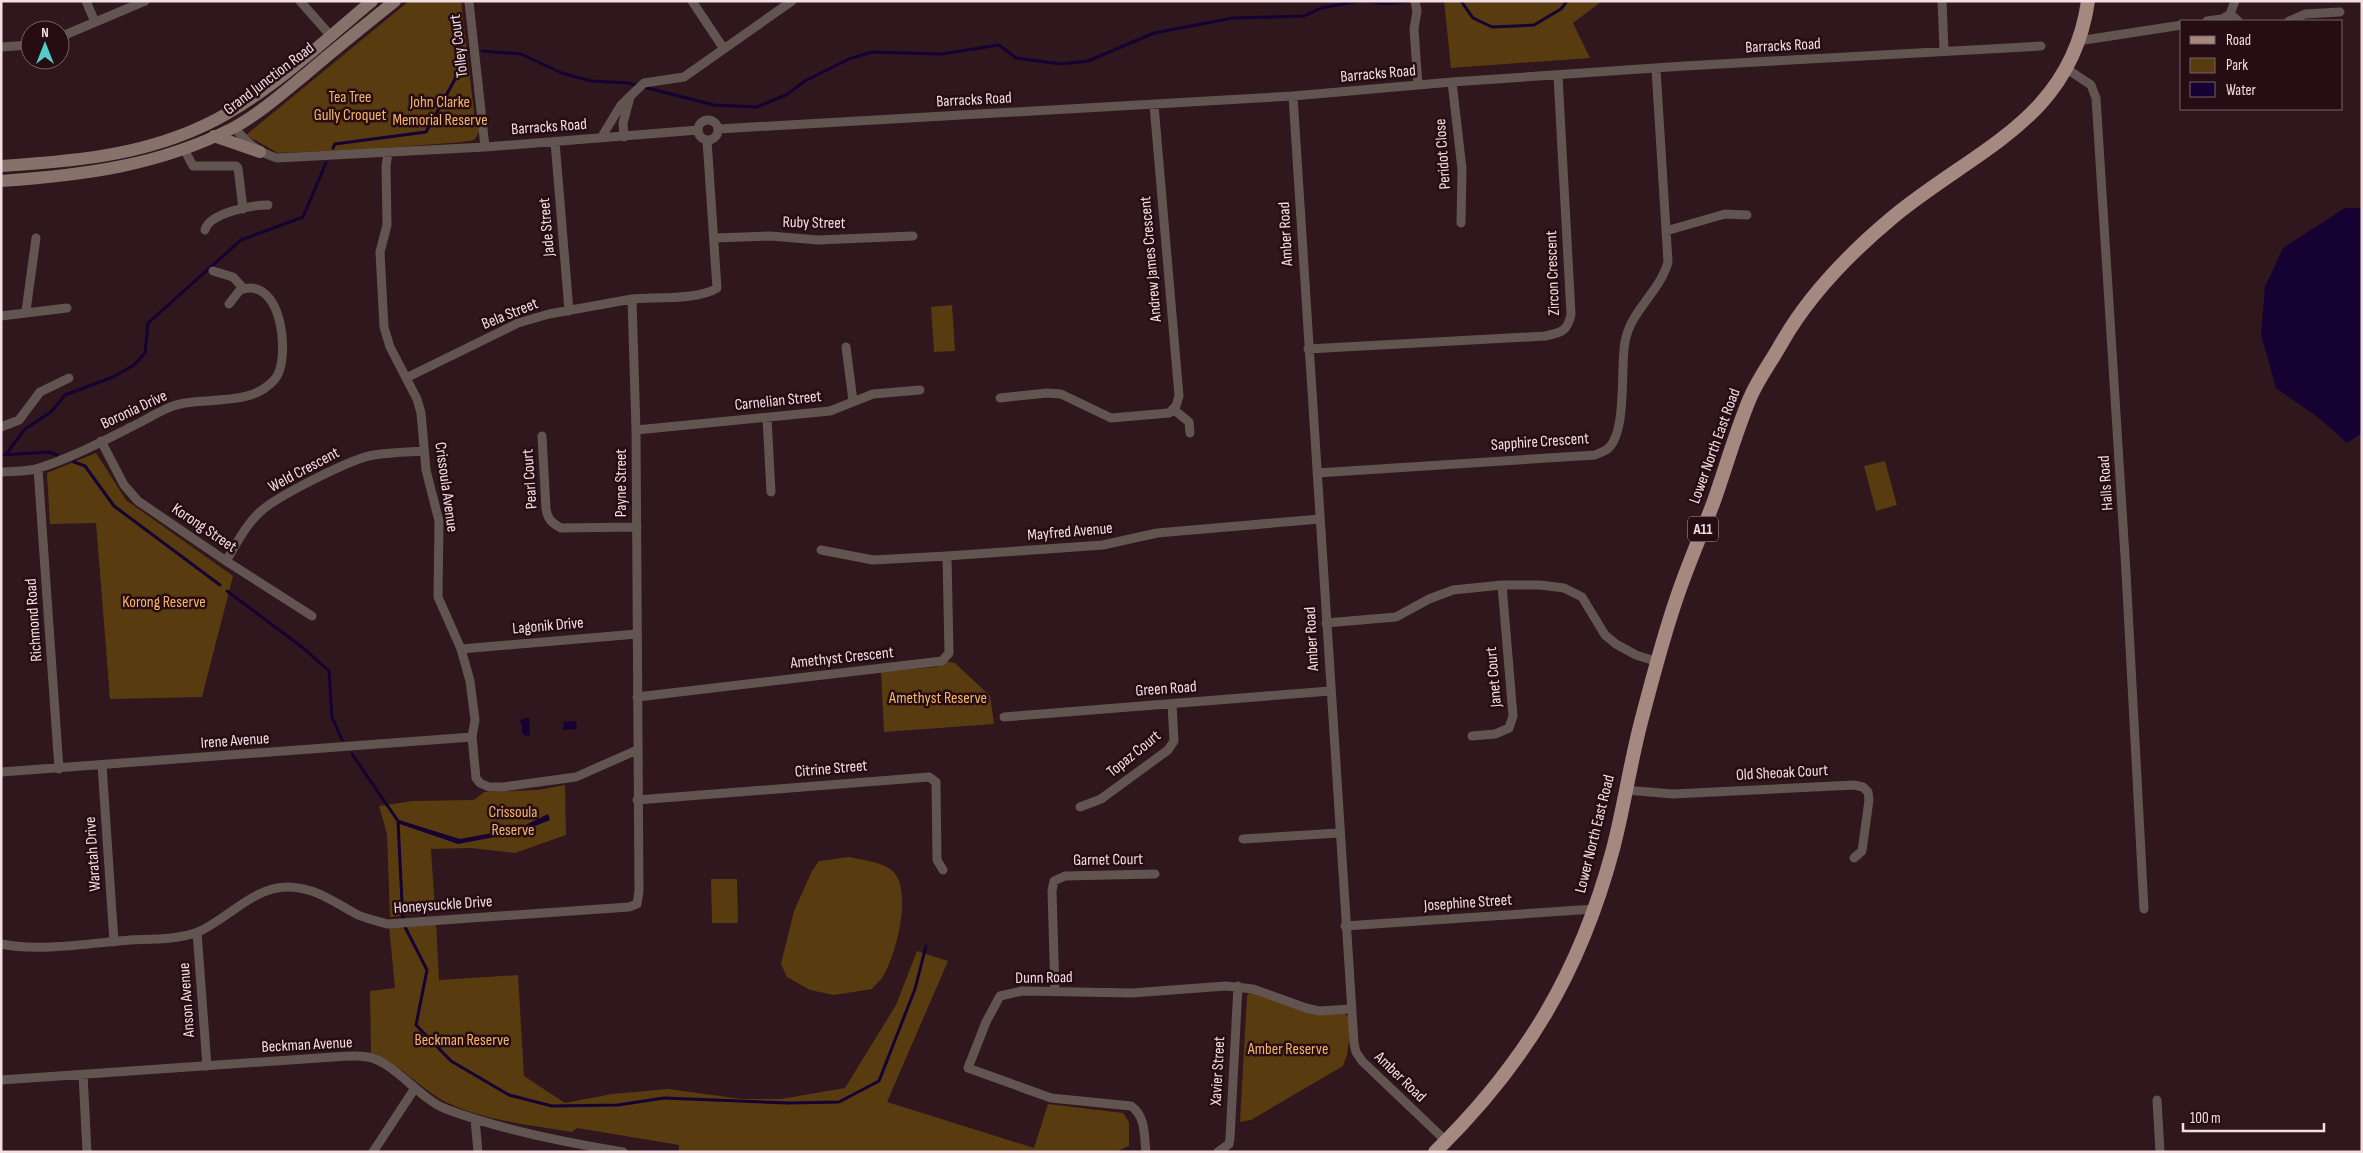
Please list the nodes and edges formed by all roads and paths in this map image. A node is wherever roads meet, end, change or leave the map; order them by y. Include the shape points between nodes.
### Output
1 (86, 1) edge
2 (145, 1) edge
3 (300, 1) edge
4 (372, 1) edge
5 (395, 1) edge
6 (692, 1) edge
7 (792, 1) edge
8 (1415, 1) edge
9 (1942, 1) edge
10 (2088, 1) edge
11 (2234, 1) edge
12 (468, 2) edge
13 (2340, 12) dead end
14 (2230, 14) junction
15 (2214, 20) edge
16 (2237, 20) edge
17 (2291, 20) edge
18 (95, 22) junction
19 (2180, 25) edge
20 (70, 33) edge
21 (330, 35) junction
22 (2078, 40) junction
23 (20, 45) edge
24 (340, 46) junction
25 (2041, 46) dead end
26 (1, 47) edge
27 (724, 49) junction
28 (1944, 51) junction
29 (1656, 68) junction
30 (2067, 69) junction
31 (1558, 76) junction
32 (1452, 82) junction
33 (1418, 85) junction
34 (633, 92) junction
35 (1293, 96) junction
36 (1154, 105) junction
37 (226, 114) junction
38 (234, 127) junction
39 (718, 129) junction
40 (698, 130) junction
41 (214, 136) junction
42 (624, 137) junction
43 (601, 138) junction
44 (707, 140) junction
45 (556, 142) junction
46 (485, 147) junction
47 (184, 149) junction
48 (260, 152) junction
49 (388, 153) junction
50 (1, 166) edge
51 (1, 181) edge
52 (268, 205) dead end
53 (243, 209) junction
54 (1747, 215) dead end
55 (1461, 224) dead end
56 (205, 230) dead end
57 (1666, 231) junction
58 (912, 236) dead end
59 (36, 238) dead end
60 (715, 238) junction
61 (213, 271) dead end
62 (244, 289) junction
63 (632, 299) junction
64 (229, 304) dead end
65 (67, 308) dead end
66 (26, 311) junction
67 (569, 311) junction
68 (1, 316) edge
69 (846, 347) dead end
70 (1308, 349) junction
71 (69, 378) dead end
72 (406, 378) junction
73 (920, 390) dead end
74 (1000, 398) dead end
75 (853, 401) junction
76 (1173, 409) junction
77 (767, 418) junction
78 (1, 427) edge
79 (636, 430) junction
80 (1190, 433) dead end
81 (542, 436) dead end
82 (101, 441) junction
83 (424, 451) junction
84 (38, 469) junction
85 (1, 472) edge
86 (1317, 473) junction
87 (771, 492) dead end
88 (1320, 519) junction
89 (637, 527) junction
90 (821, 550) dead end
91 (947, 556) junction
92 (226, 561) junction
93 (1502, 584) junction
94 (312, 616) dead end
95 (1326, 623) junction
96 (637, 634) junction
97 (461, 649) junction
98 (1658, 662) junction
99 (1330, 691) junction
100 (637, 697) junction
101 (1172, 704) junction
102 (1004, 716) dead end
103 (1472, 736) dead end
104 (472, 737) junction
105 (637, 750) junction
106 (102, 765) junction
107 (60, 768) junction
108 (1, 772) edge
109 (1625, 790) junction
110 (637, 800) junction
111 (1080, 807) dead end
112 (1339, 833) junction
113 (1243, 839) dead end
114 (1854, 858) dead end
115 (943, 870) dead end
116 (1155, 874) dead end
117 (637, 904) joint
118 (1594, 909) junction
119 (2144, 910) dead end
120 (1345, 926) junction
121 (197, 932) junction
122 (114, 942) junction
123 (1, 944) edge
124 (1238, 986) junction
125 (1055, 992) junction
126 (1351, 1009) junction
127 (207, 1066) junction
128 (83, 1074) junction
129 (1, 1080) edge
130 (415, 1088) junction
131 (2157, 1100) dead end
132 (475, 1119) junction
133 (1446, 1141) junction
134 (586, 1149) edge
135 (87, 1152) edge
136 (373, 1152) edge
137 (478, 1152) edge
138 (624, 1152) edge
139 (1146, 1152) edge
140 (1218, 1152) edge
141 (1436, 1152) edge
142 (2160, 1152) edge

1 - 18 street
2 - 18 street
3 - 21 street
4 - 21 main road, Grand Junction Road
5 - 24 main road, Grand Junction Road
6 - 27 street
7 - 27 street
8 - 33 street
9 - 28 street
10 - 22 main road, Lower North East Road / A11
11 - 14 street
12 - 46 street, Tolley Court
13 - 17 street via 2305,14
14 - 15 street
14 - 16 street
18 - 20 street
19 - 22 street
21 - 24 main road
21 - 37 main road, Grand Junction Road via 250,100
22 - 30 main road, Lower North East Road / A11
23 - 26 street
24 - 38 main road, Grand Junction Road
25 - 28 street, Barracks Road
27 - 34 street via 684,76 644,83
28 - 29 street, Barracks Road
29 - 31 street, Barracks Road
29 - 57 street, Sapphire Crescent
30 - 98 main road, Lower North East Road / A11 via 2048,97 1997,144 1875,232 1824,284 1785,336 1751,397 1677,598
30 - 119 street, Halls Road via 2091,85 2096,98
31 - 32 street, Barracks Road
31 - 70 street, Zircon Crescent via 1569,325 1561,333 1545,336
32 - 33 street, Barracks Road
32 - 55 street, Peridot Close via 1462,169
33 - 35 street, Barracks Road
34 - 42 street via 623,123
34 - 43 street
35 - 36 street, Barracks Road
35 - 70 street, Amber Road
36 - 39 street, Barracks Road
36 - 76 street, Andrew James Crescent via 1179,396
37 - 38 main road
37 - 50 main road, Grand Junction Road via 178,136 117,155
38 - 41 main road, Grand Junction Road
38 - 48 street, Barracks Road via 247,143
39 - 40 street via 714,122 707,120 700,123
39 - 44 street via 716,135
40 - 42 street, Barracks Road
40 - 44 street
41 - 47 main road, Grand Junction Road
41 - 48 main road
42 - 43 street, Barracks Road
43 - 45 street, Barracks Road
44 - 60 street
45 - 46 street, Barracks Road
45 - 67 street, Jade Street
46 - 49 street, Barracks Road
47 - 51 main road, Grand Junction Road via 102,171
47 - 53 street via 193,166 238,168
48 - 49 street, Barracks Road via 277,158
49 - 72 street, Crissoula Avenue via 387,225 380,252 381,303 390,347
52 - 53 street
53 - 56 street via 209,221
54 - 57 street via 1725,214
57 - 86 street, Sapphire Crescent via 1668,262 1665,274 1633,317 1625,340 1621,416 1607,450 1596,455
58 - 60 street, Ruby Street via 818,240 770,236
59 - 66 street
60 - 63 street via 717,288 699,294
61 - 62 street via 233,278
62 - 64 street
62 - 82 street, Boronia Drive via 267,294 280,317 282,362 276,378 265,388 232,400 167,408
63 - 67 street, Bela Street
63 - 79 street, Payne Street
65 - 66 street
66 - 68 street
67 - 72 street, Bela Street via 518,323
69 - 75 street
70 - 86 street, Amber Road
71 - 78 street via 40,392 19,420
72 - 83 street, Crissoula Avenue via 421,413
73 - 75 street, Carnelian Street via 873,394
74 - 76 street via 1047,392 1061,394 1111,418 1169,413
75 - 77 street, Carnelian Street via 830,411
76 - 80 street via 1189,422
77 - 79 street, Carnelian Street
77 - 87 street
79 - 89 street, Payne Street
81 - 89 street, Pearl Court via 546,509 553,524 561,528
82 - 84 street, Boronia Drive
82 - 92 street, Korong Street via 124,485 138,501
83 - 92 street, Weld Crescent via 373,455 349,463 273,502 250,524
83 - 97 street, Crissoula Avenue via 439,521 438,597
84 - 85 street, Boronia Drive
84 - 107 street, Richmond Road
86 - 88 street, Amber Road
88 - 91 street, Mayfred Avenue via 1158,533 1104,545
88 - 95 street, Amber Road
89 - 96 street, Payne Street
90 - 91 street, Mayfred Avenue via 873,560
91 - 100 street, Amethyst Crescent via 949,653 942,661
92 - 94 street, Korong Street
93 - 95 street via 1453,590 1396,617
93 - 98 street via 1564,588 1582,597 1605,635 1616,644
93 - 103 street, Janet Court via 1512,716 1509,728 1496,734
95 - 99 street, Amber Road
96 - 97 street, Lagonik Drive
96 - 100 street, Payne Street
97 - 104 street, Crissoula Avenue via 475,720
98 - 109 main road, Lower North East Road / A11
99 - 101 street, Green Road
99 - 112 street, Amber Road
100 - 105 street, Payne Street
101 - 102 street, Green Road
101 - 111 street, Topaz Court via 1174,741 1168,750 1101,799
104 - 105 street, Crissoula Avenue via 476,778 480,784 489,787 576,777
104 - 106 street, Irene Avenue
105 - 110 street, Payne Street
106 - 107 street, Irene Avenue
106 - 122 street, Waratah Drive
107 - 108 street, Irene Avenue
109 - 114 street, Old Sheoak Court via 1673,794 1863,787 1868,792 1868,800 1862,851
109 - 118 main road, Lower North East Road / A11 via 1613,848
110 - 115 street, Citrine Street via 929,777 936,782 937,860
110 - 117 street, Payne Street
112 - 113 street
112 - 120 street, Amber Road
116 - 125 street, Garnet Court via 1065,876 1054,881
117 - 121 street, Honeysuckle Drive via 387,924 360,916 325,895 286,887 250,899
118 - 120 street, Josephine Street
118 - 133 main road, Lower North East Road / A11 via 1540,1025 1481,1104
120 - 126 street, Amber Road
121 - 122 street, Honeysuckle Drive
121 - 127 street, Anson Avenue
122 - 123 street, Honeysuckle Drive via 39,947
124 - 125 street, Dunn Road via 1132,993
124 - 126 street, Dunn Road via 1319,1011
124 - 140 street, Xavier Street via 1230,1138 1229,1144
125 - 139 street, Dunn Road via 1022,991 1000,996 968,1068 1051,1098 1130,1106 1143,1123
126 - 133 street, Amber Road via 1354,1043 1362,1061
127 - 128 street, Beckman Avenue
127 - 130 street, Beckman Avenue via 369,1057
128 - 129 street, Beckman Avenue
128 - 135 street
130 - 132 street, Beckman Avenue via 443,1108
130 - 136 street
131 - 142 street
132 - 134 street, Beckman Avenue
132 - 137 street
133 - 141 main road, Lower North East Road / A11
134 - 138 street, Beckman Avenue

